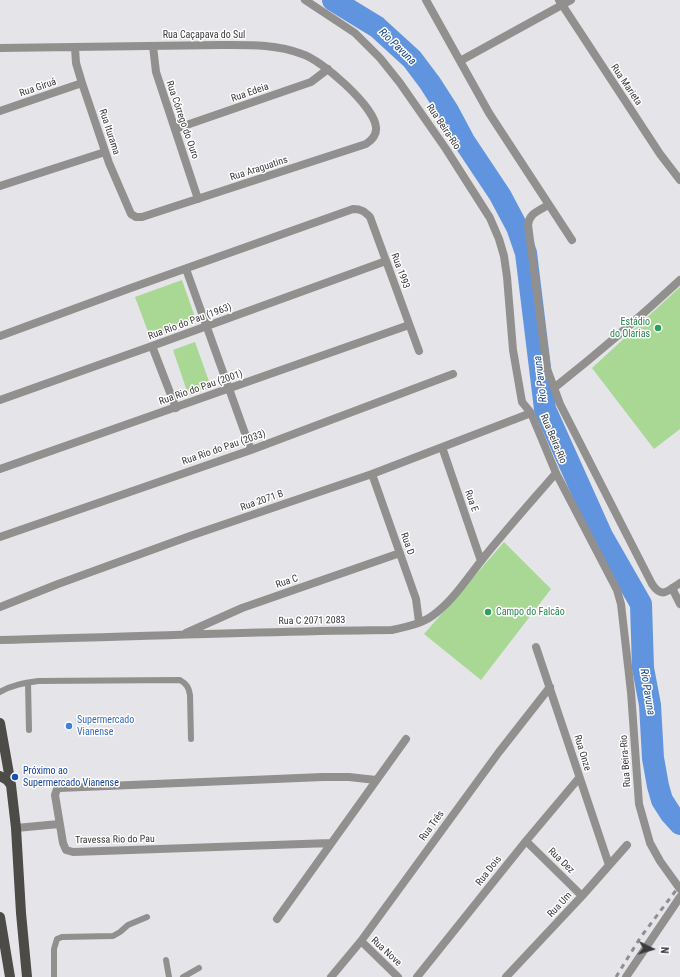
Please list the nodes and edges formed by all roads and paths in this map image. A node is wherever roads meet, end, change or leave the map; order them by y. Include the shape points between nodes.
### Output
1 (305, 0) edge
2 (426, 0) edge
3 (571, 0) edge
4 (560, 3) edge
5 (153, 46) junction
6 (0, 48) edge
7 (75, 48) junction
8 (460, 61) junction
9 (328, 69) junction
10 (82, 83) junction
11 (0, 111) edge
12 (376, 126) joint
13 (175, 129) junction
14 (105, 152) junction
15 (680, 180) edge
16 (0, 186) edge
17 (198, 199) junction
18 (548, 205) junction
19 (136, 217) joint
20 (572, 240) dead end
21 (386, 261) junction
22 (186, 269) junction
23 (680, 280) edge
24 (409, 325) junction
25 (207, 326) junction
26 (0, 336) edge
27 (152, 346) junction
28 (419, 351) dead end
29 (453, 374) dead end
30 (554, 388) junction
31 (229, 389) junction
32 (0, 400) edge
33 (176, 408) junction
34 (531, 413) junction
35 (442, 447) junction
36 (251, 450) junction
37 (0, 469) edge
38 (556, 473) junction
39 (372, 474) junction
40 (0, 537) edge
41 (400, 553) junction
42 (481, 561) junction
43 (680, 583) edge
44 (672, 588) junction
45 (680, 604) edge
46 (0, 607) edge
47 (419, 622) junction
48 (183, 634) junction
49 (0, 640) edge
50 (536, 647) dead end
51 (28, 683) junction
52 (550, 687) junction
53 (0, 692) edge
54 (0, 723) edge
55 (29, 730) dead end
56 (191, 738) dead end
57 (406, 739) dead end
58 (0, 776) edge
59 (579, 778) junction
60 (376, 780) junction
61 (11, 785) junction
62 (59, 824) junction
63 (16, 828) junction
64 (526, 841) junction
65 (331, 843) junction
66 (627, 845) dead end
67 (609, 866) junction
68 (680, 889) edge
69 (582, 896) junction
70 (680, 897) edge
71 (147, 917) dead end
72 (0, 919) edge
73 (277, 919) dead end
74 (361, 942) junction
75 (166, 960) dead end
76 (199, 968) dead end
77 (10, 977) edge
78 (27, 977) edge
79 (54, 977) edge
80 (169, 977) edge
81 (183, 977) edge
82 (331, 977) edge
83 (398, 977) edge
84 (417, 977) edge
85 (506, 977) edge
86 (626, 977) edge

1 - 34 street, Rua Beira-Rio via 355,34 380,58 446,149 490,218 504,256 513,350 522,402
2 - 8 street
3 - 4 street
4 - 8 street
4 - 15 street, Rua Marieta
5 - 7 street, Rua Caçapava do Sul
5 - 9 street, Rua Caçapava do Sul via 272,47 304,54
5 - 13 street, Rua Córrego do Ouro via 156,72
6 - 7 street, Rua Caçapava do Sul
7 - 10 street, Rua Iturama
8 - 18 street via 489,113
9 - 12 street, Rua Caçapava do Sul via 359,98
9 - 13 street, Rua Edeia via 311,82
10 - 11 street, Rua Giruá
10 - 14 street, Rua Iturama
12 - 17 street, Rua Araguatins via 374,137 366,144
13 - 17 street, Rua Córrego do Ouro
14 - 16 street
14 - 19 street, Rua Iturama via 124,200 131,214
17 - 19 street, Rua Araguatins
18 - 20 street
18 - 30 street via 530,215 528,225 547,369
21 - 22 street, Rua 1993 via 370,217 360,209 353,209
21 - 24 street, Rua 1993
21 - 25 street, Rua Rio do Pau (1963)
22 - 25 street
22 - 26 street
23 - 30 street via 618,336
24 - 28 street, Rua 1993
24 - 31 street, Rua Rio do Pau (2001)
25 - 27 street, Rua Rio do Pau (1963)
25 - 31 street
27 - 32 street, Rua Rio do Pau (1963)
27 - 33 street
29 - 36 street, Rua Rio do Pau (2033)
30 - 44 street via 652,584 660,593
31 - 33 street, Rua Rio do Pau (2001)
31 - 36 street
33 - 37 street, Rua Rio do Pau (2001)
34 - 35 street, Rua 2071 B
34 - 38 street, Rua Beira-Rio
35 - 39 street, Rua 2071 B
35 - 42 street, Rua E
36 - 40 street, Rua Rio do Pau (2033)
38 - 42 street, Rua C 2071 2083
38 - 68 street, Rua Beira-Rio via 617,590 621,604 631,692 639,804 650,843
39 - 41 street, Rua D
39 - 46 street, Rua 2071 B via 182,539
41 - 47 street, Rua D via 416,599
41 - 48 street, Rua C via 242,608
42 - 47 street, Rua C 2071 2083 via 439,611
43 - 44 street
44 - 45 street
47 - 48 street, Rua C 2071 2083 via 392,630
48 - 49 street, Rua C 2071 2083
50 - 52 street, Rua Onze
51 - 53 lane via 9,687
51 - 55 lane
51 - 56 lane via 180,680 189,688
52 - 59 street, Rua Onze
52 - 74 street, Rua Três via 499,752
54 - 61 main road
57 - 60 street
58 - 61 main road
59 - 64 street, Rua Dois
59 - 67 street, Rua Onze
60 - 62 street, Travessa Rio do Pau via 323,777 59,788 55,794
60 - 65 street
61 - 63 main road
62 - 63 street
62 - 65 street, Travessa Rio do Pau via 66,850 73,852
63 - 78 main road
64 - 69 street, Rua Dez
64 - 84 street, Rua Dois
65 - 73 street
66 - 67 street, Rua Um
67 - 69 street, Rua Um
69 - 85 street, Rua Um
70 - 86 street
71 - 79 lane via 128,925 113,936 57,939 54,948
72 - 77 main road
74 - 82 street, Rua Três
74 - 83 street, Rua Nove
75 - 80 lane
76 - 81 lane

